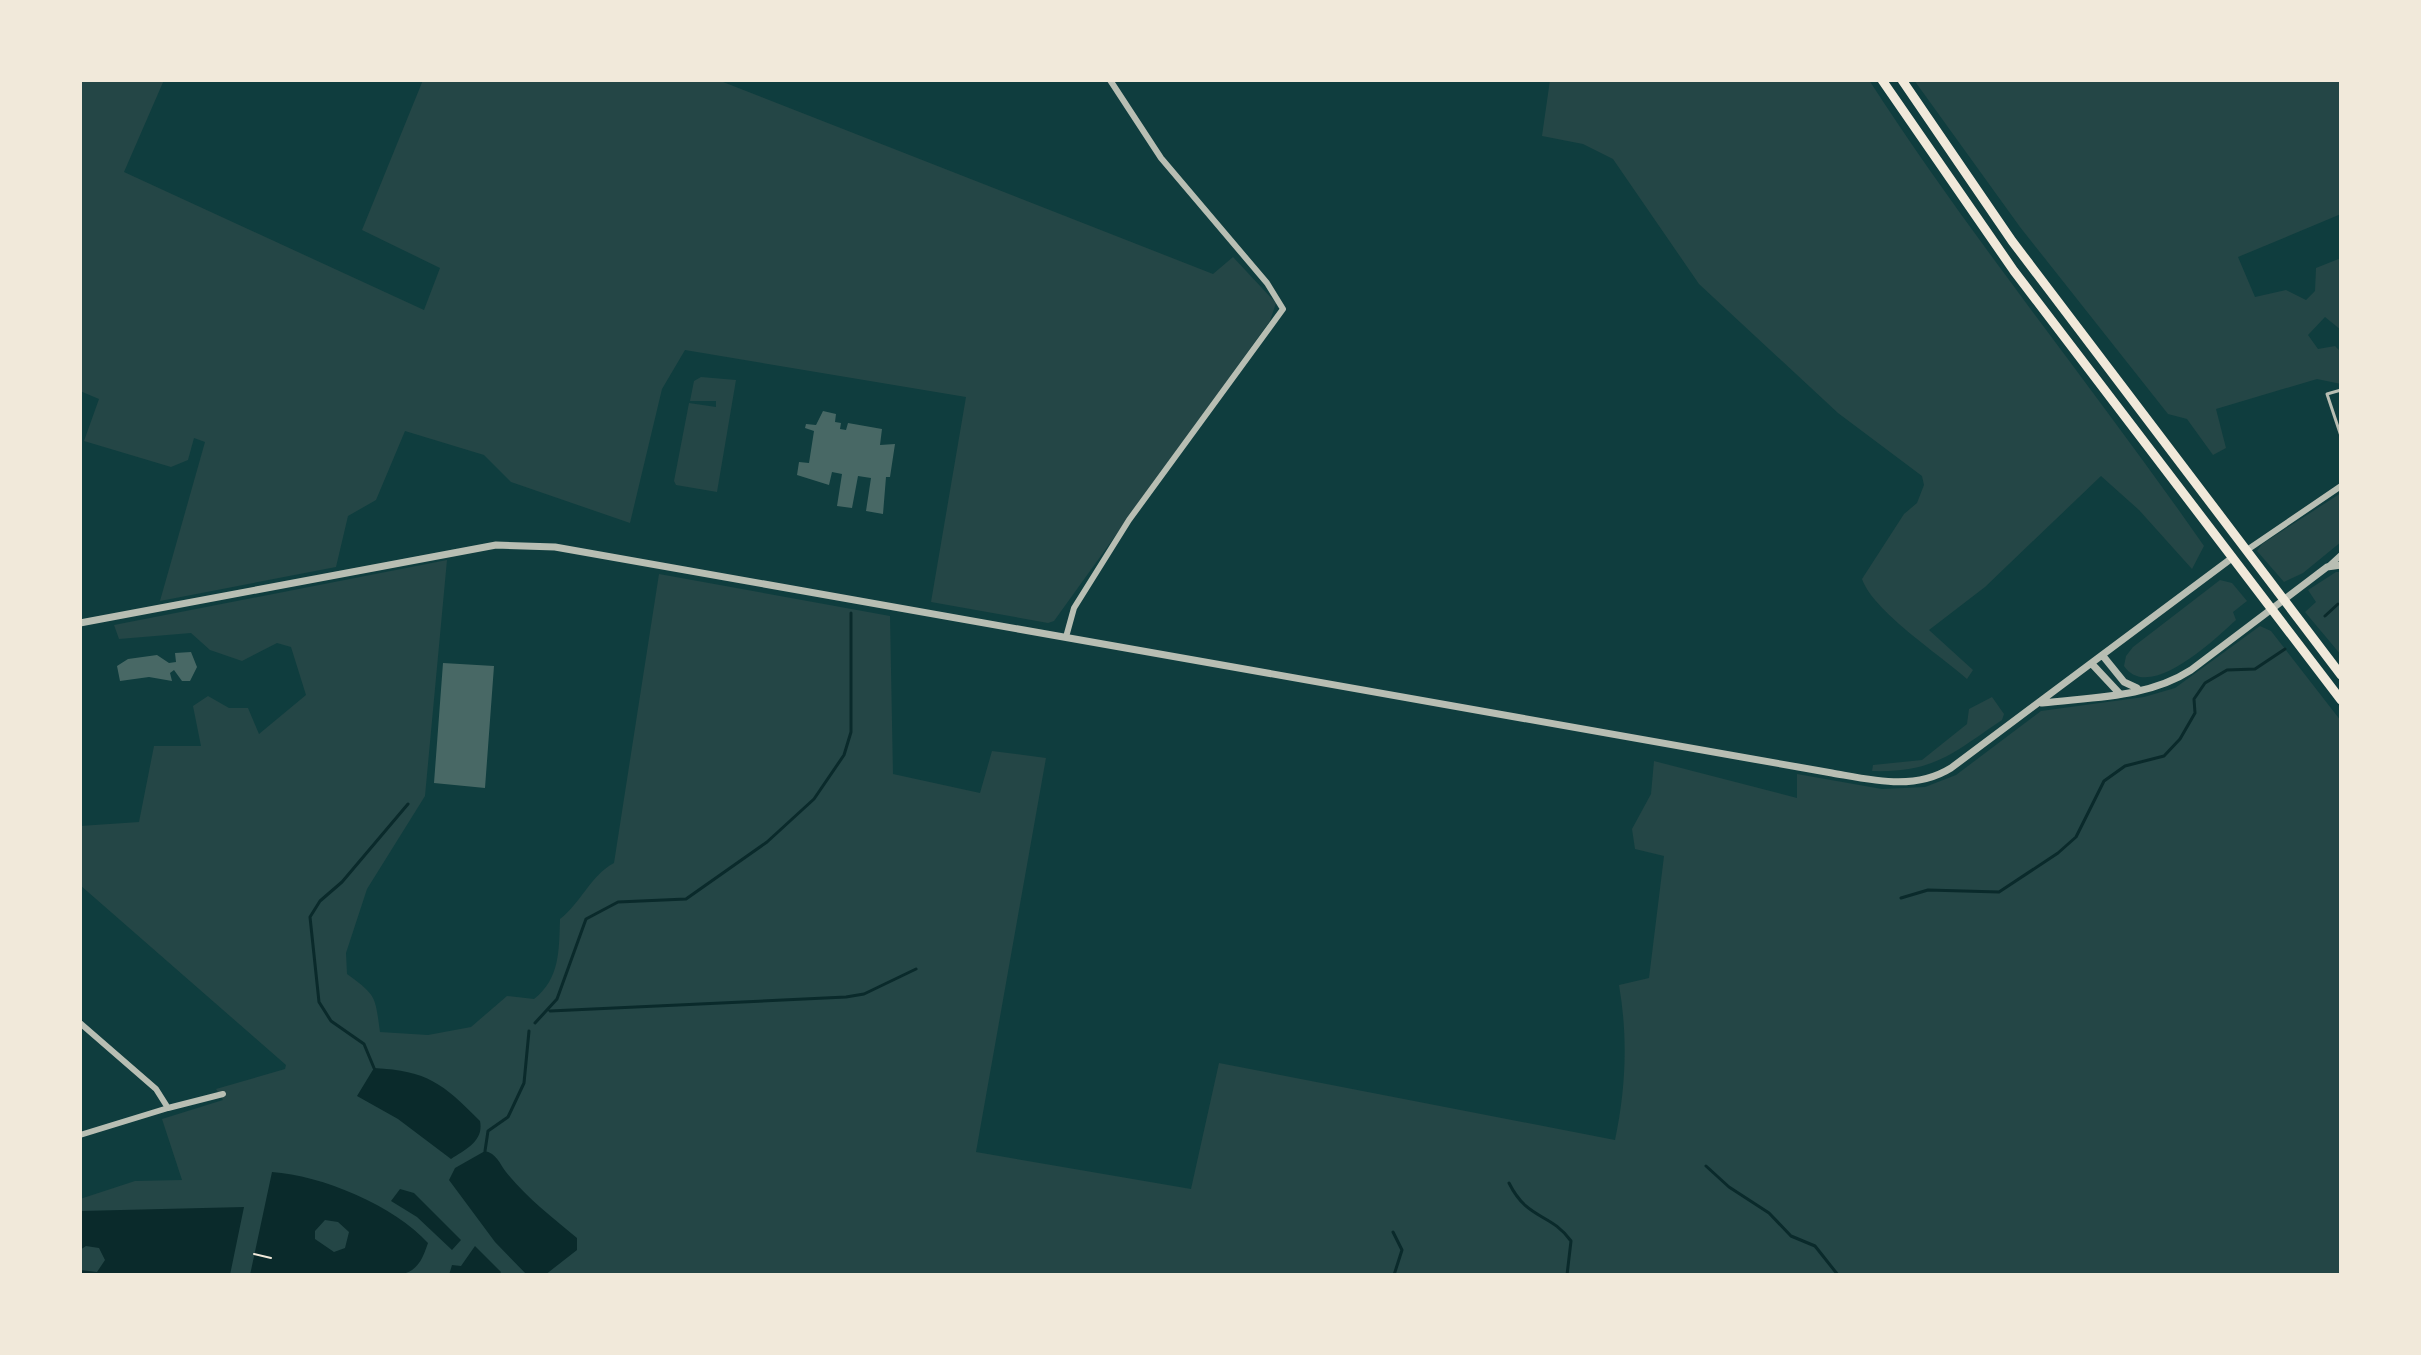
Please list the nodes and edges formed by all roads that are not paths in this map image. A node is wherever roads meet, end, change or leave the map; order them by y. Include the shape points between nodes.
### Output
1 (1110, 80) edge
2 (1882, 80) edge
3 (1902, 80) edge
4 (2341, 390) edge
5 (2341, 436) edge
6 (2341, 486) edge
7 (2247, 550) junction
8 (2341, 555) edge
9 (2232, 558) junction
10 (2341, 565) edge
11 (2327, 567) junction
12 (80, 623) edge
13 (1066, 637) junction
14 (2103, 656) junction
15 (2092, 664) junction
16 (2341, 675) edge
17 (2143, 690) junction
18 (2120, 694) junction
19 (2341, 700) edge
20 (2040, 703) junction
21 (80, 1023) edge
22 (223, 1094) dead end
23 (168, 1108) junction
24 (80, 1135) edge

1 - 13 street via 1161,158 1283,309 1135,510 1074,608
2 - 9 main road via 1983,229
3 - 7 main road via 2003,228
4 - 5 lane via 2327,394
6 - 7 street
7 - 16 main road
8 - 11 street
9 - 14 street
9 - 19 main road
10 - 11 street
11 - 17 street via 2183,675
12 - 13 street via 496,545 555,547 651,562
13 - 20 street via 1887,782 1937,776
14 - 15 street
14 - 17 street via 2124,682
15 - 18 street
15 - 20 street
17 - 18 street
18 - 20 street
21 - 23 street via 156,1089
22 - 23 street
23 - 24 street

